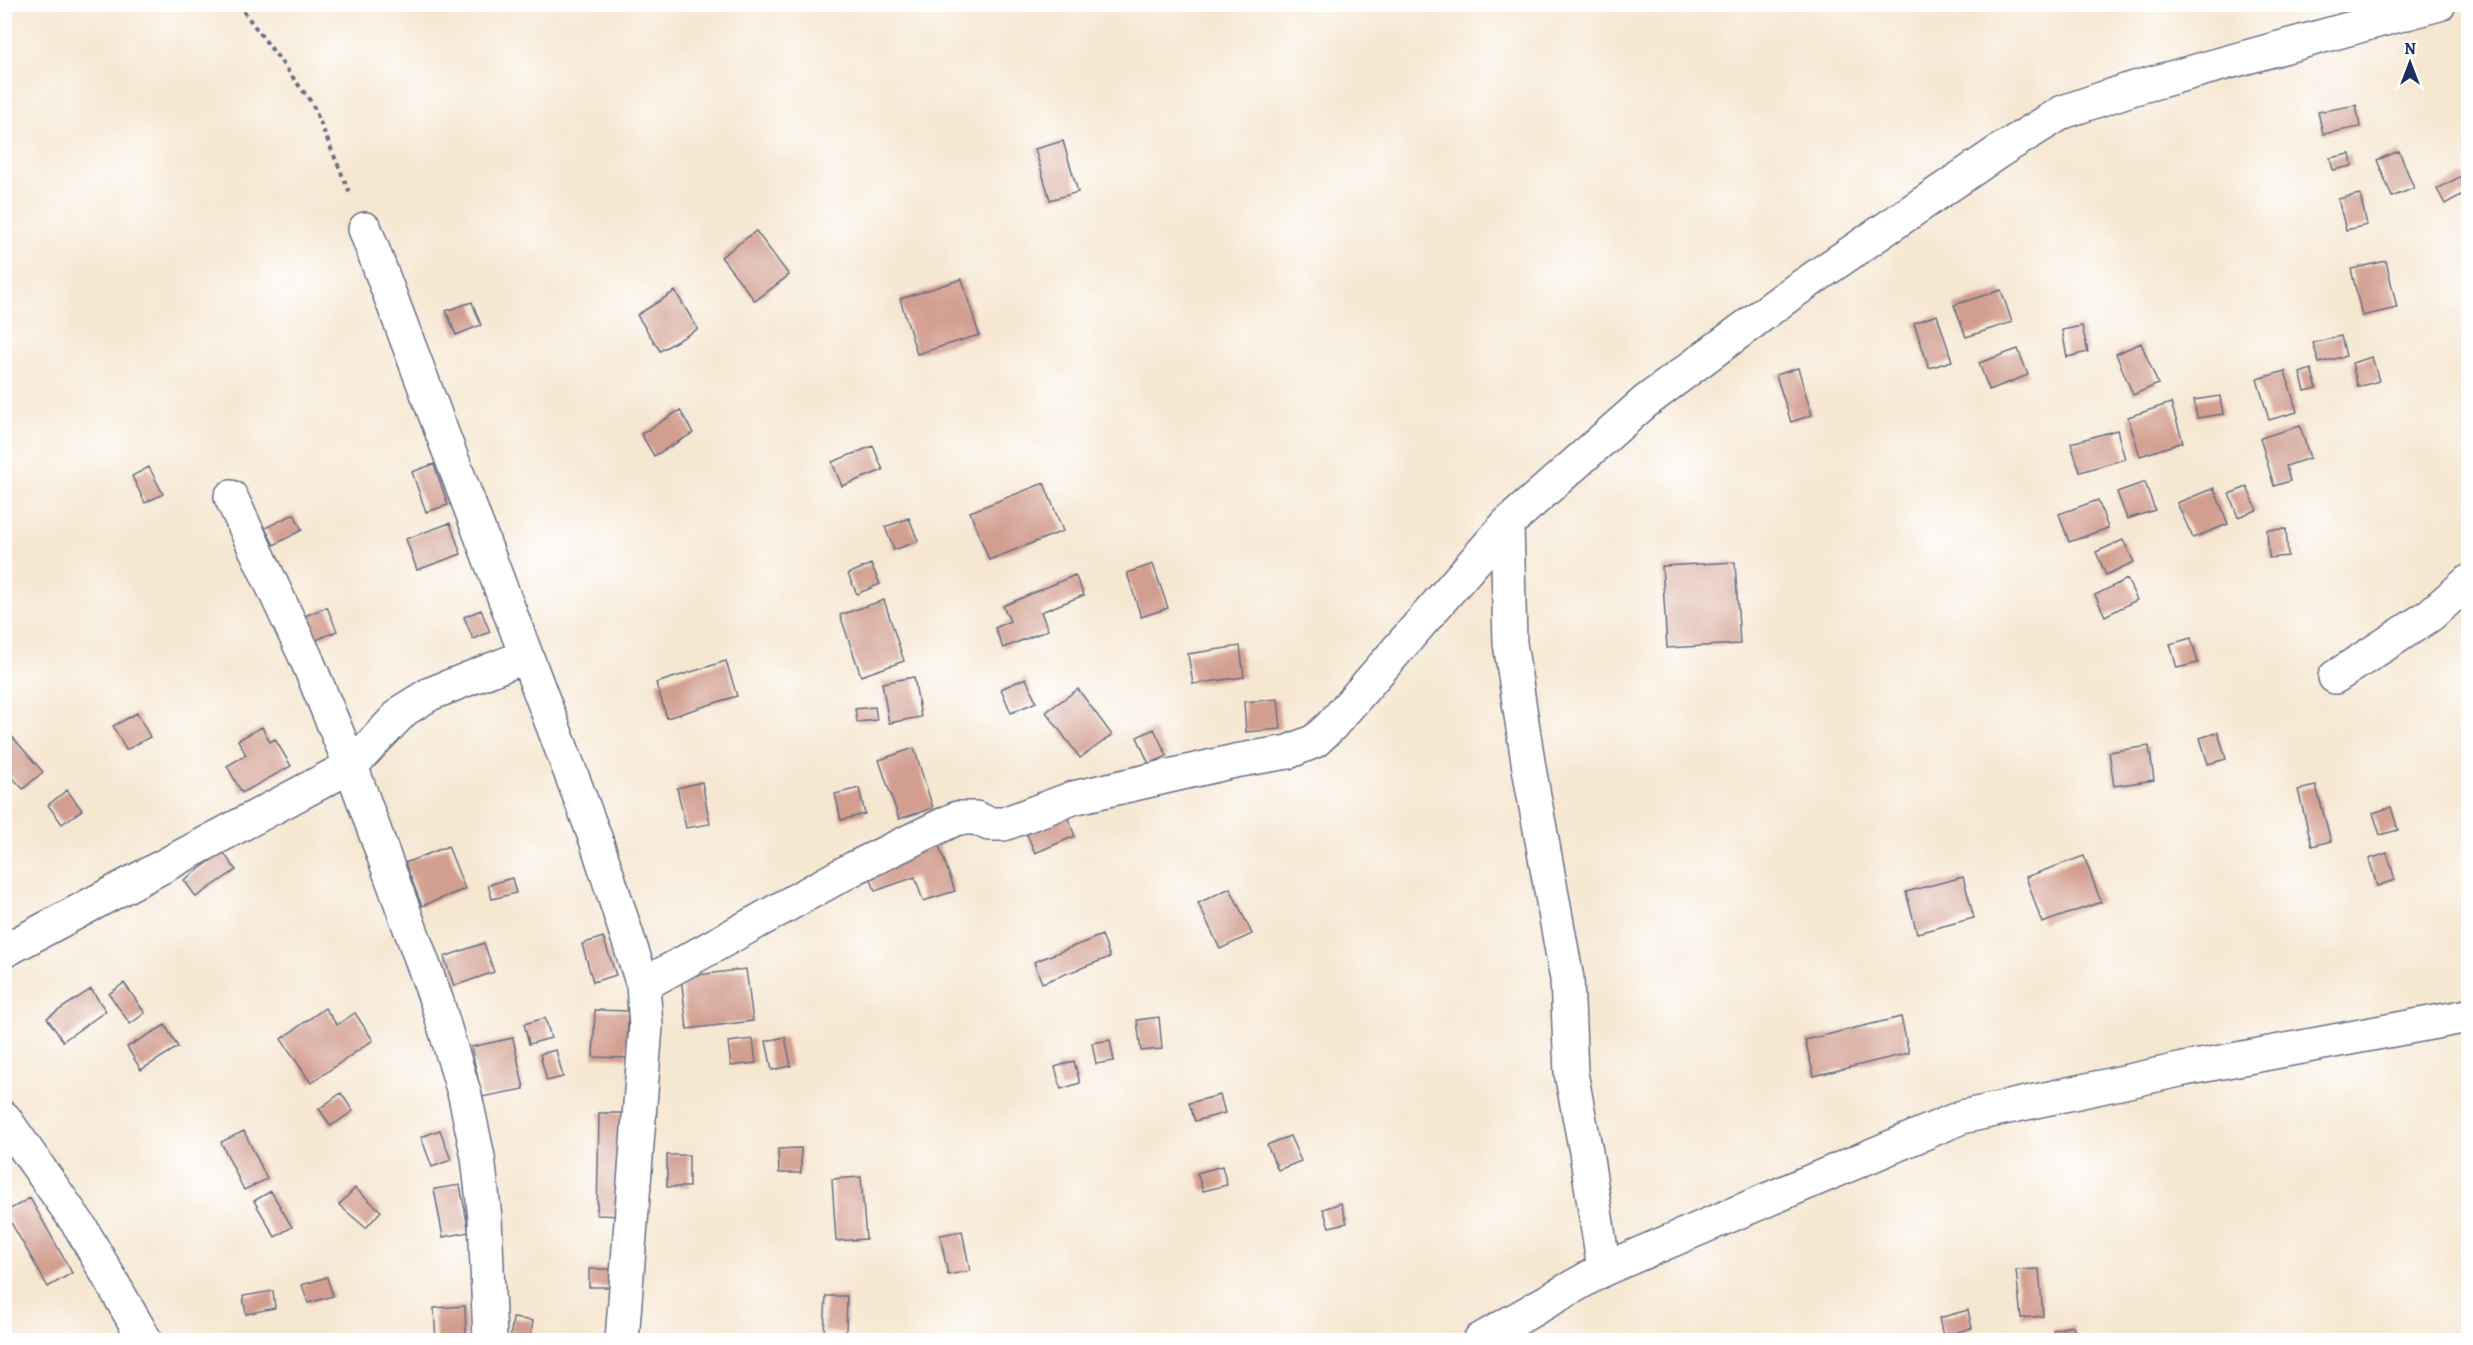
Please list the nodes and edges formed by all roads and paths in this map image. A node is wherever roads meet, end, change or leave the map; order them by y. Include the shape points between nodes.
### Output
1 (238, 4) edge
2 (2439, 4) edge
3 (365, 229) joint
4 (231, 497) dead end
5 (1507, 524) junction
6 (2469, 582) edge
7 (525, 656) junction
8 (2334, 677) dead end
9 (351, 766) junction
10 (4, 951) edge
11 (643, 985) junction
12 (2469, 1016) edge
13 (4, 1118) edge
14 (1604, 1269) junction
15 (146, 1341) edge
16 (490, 1341) edge
17 (622, 1341) edge
18 (1480, 1341) edge

1 - 3 path via 312,103
2 - 5 street via 2131,89 2063,112 1809,282 1664,387
3 - 7 street
4 - 9 street
5 - 11 street via 1315,741 1288,752 1073,798 1004,825 957,818 854,868
5 - 14 street via 1510,643 1567,979 1571,1073
6 - 8 street via 2429,616
7 - 9 street via 430,694 404,710
7 - 11 street via 596,840
9 - 10 street
9 - 16 street via 438,1005 465,1096 485,1218
11 - 17 street via 646,1026
12 - 14 street via 2184,1069 1962,1117
13 - 15 street via 81,1228
14 - 18 street

